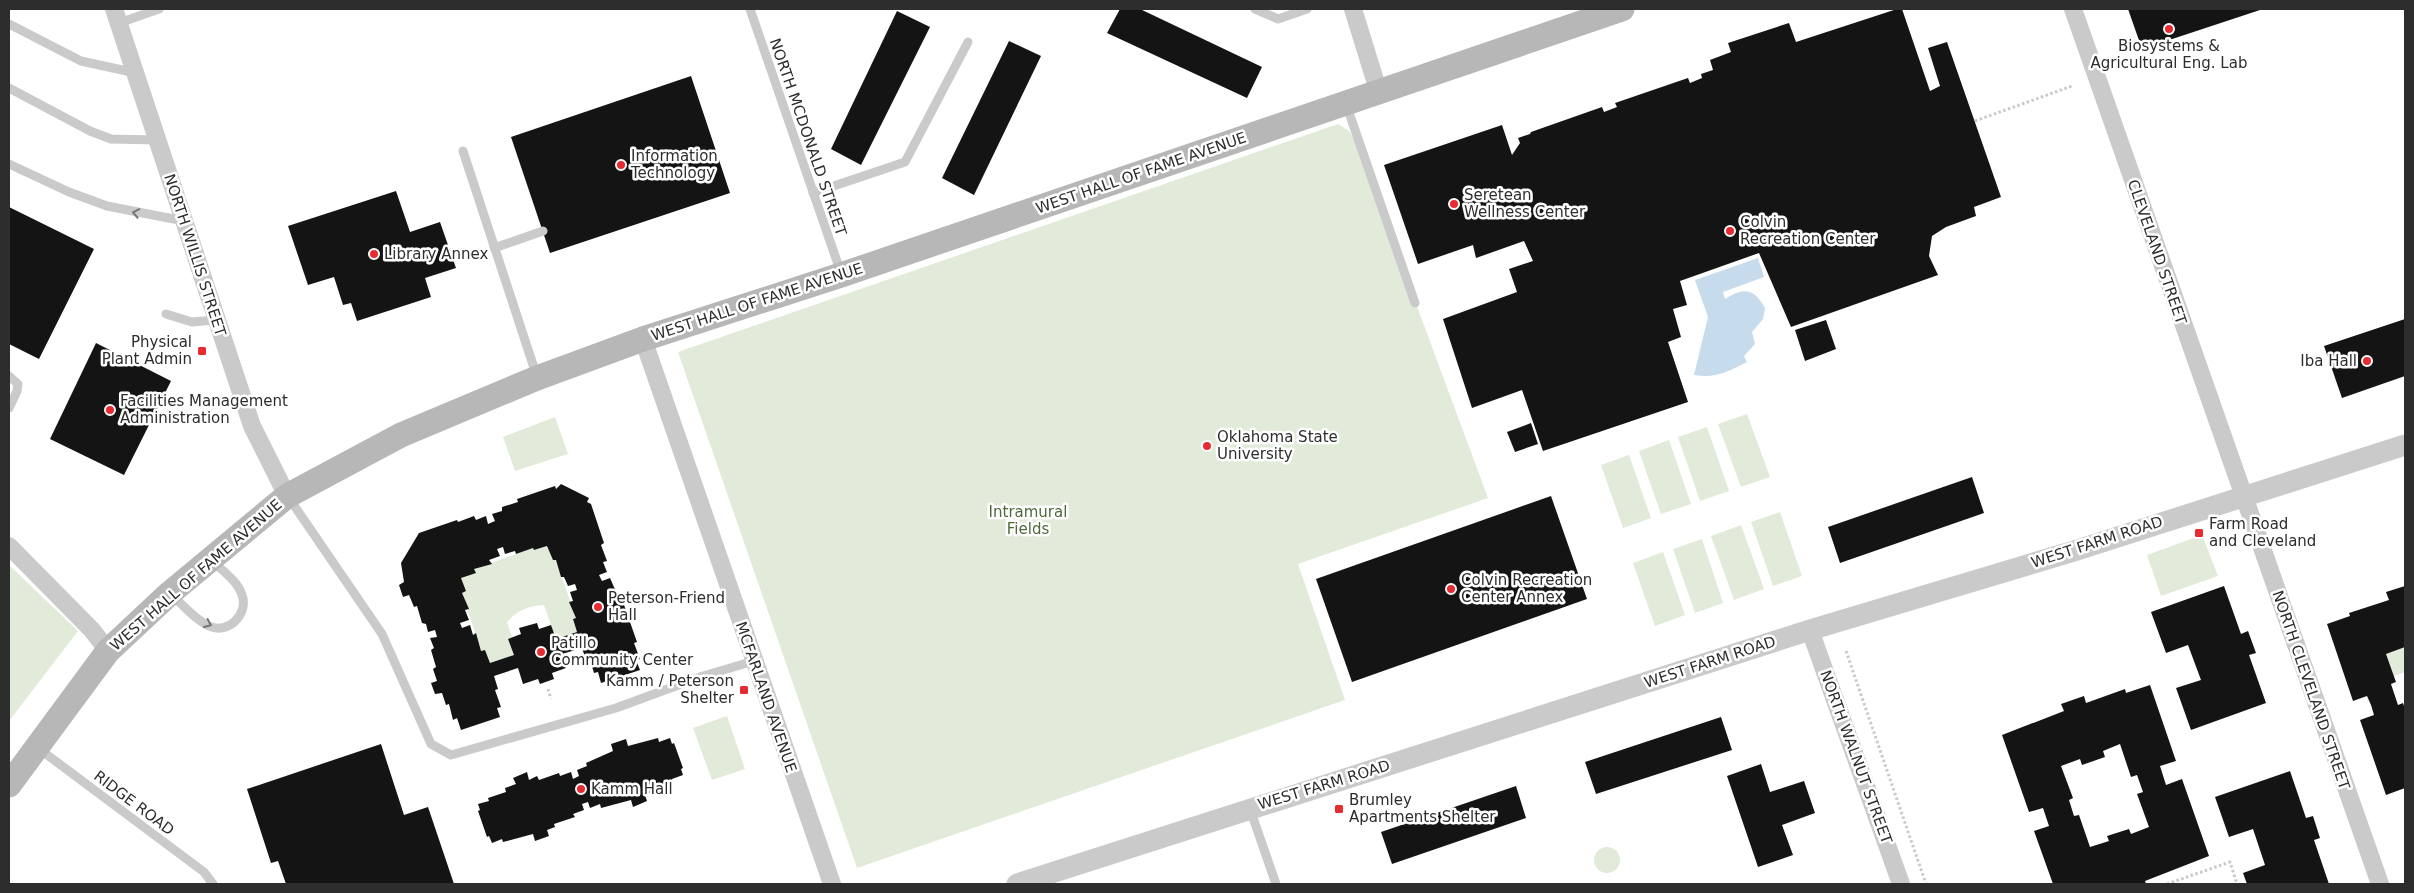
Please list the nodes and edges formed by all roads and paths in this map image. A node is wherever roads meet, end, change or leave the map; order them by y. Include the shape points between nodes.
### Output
1 (159, 9) edge
2 (750, 9) edge
3 (1255, 9) edge
4 (1307, 9) edge
5 (1353, 9) edge
6 (1622, 9) edge
7 (2073, 9) edge
8 (117, 16) edge
9 (9, 24) edge
10 (968, 42) dead end
11 (136, 74) junction
12 (2072, 86) dead end
13 (9, 88) edge
14 (1379, 93) junction
15 (1346, 104) junction
16 (1975, 121) dead end
17 (157, 140) junction
18 (463, 151) dead end
19 (9, 164) edge
20 (813, 193) junction
21 (184, 220) junction
22 (543, 231) dead end
23 (494, 248) junction
24 (841, 275) junction
25 (1415, 303) dead end
26 (166, 314) dead end
27 (215, 320) junction
28 (643, 339) junction
29 (9, 376) edge
30 (537, 378) junction
31 (9, 408) edge
32 (2405, 445) edge
33 (287, 496) junction
34 (2241, 496) junction
35 (9, 546) edge
36 (211, 559) junction
37 (170, 593) junction
38 (1810, 630) junction
39 (108, 651) junction
40 (1846, 651) dead end
41 (754, 661) junction
42 (548, 689) dead end
43 (551, 699) dead end
44 (36, 747) junction
45 (9, 785) edge
46 (1250, 809) junction
47 (213, 884) edge
48 (832, 884) edge
49 (1017, 884) edge
50 (1276, 884) edge
51 (1901, 884) edge
52 (1926, 884) edge
53 (2167, 884) edge
54 (2237, 884) edge
55 (2380, 884) edge

1 - 8 lane
2 - 20 lane, NORTH MCDONALD STREET
3 - 4 lane via 1278,19
5 - 14 street
6 - 14 main road, WEST HALL OF FAME AVENUE
7 - 34 street, CLEVELAND STREET
8 - 11 street, NORTH WILLIS STREET
9 - 11 lane via 81,62
10 - 20 lane via 905,162
11 - 17 street, NORTH WILLIS STREET
12 - 16 path
13 - 17 lane via 110,139
14 - 15 main road, WEST HALL OF FAME AVENUE
15 - 24 main road, WEST HALL OF FAME AVENUE
15 - 25 lane
17 - 21 street, NORTH WILLIS STREET
18 - 23 lane
21 -> 19 lane via 107,206
20 - 24 lane, NORTH MCDONALD STREET
21 - 27 street, NORTH WILLIS STREET
22 - 23 lane
23 - 30 lane
24 - 28 main road, WEST HALL OF FAME AVENUE
26 - 27 lane via 192,322
27 - 33 street, NORTH WILLIS STREET via 252,426
28 - 30 main road, WEST HALL OF FAME AVENUE
28 - 41 street, MCFARLAND AVENUE
29 - 31 lane via 18,384
30 - 33 main road, WEST HALL OF FAME AVENUE via 401,435
32 - 34 street, WEST FARM ROAD
33 - 36 main road, WEST HALL OF FAME AVENUE
33 - 41 lane via 382,634 431,744 451,754 616,708
34 - 38 street, WEST FARM ROAD via 2074,551
34 - 55 street, NORTH CLEVELAND STREET
35 - 39 street via 92,630
36 - 37 main road, WEST HALL OF FAME AVENUE
37 -> 36 lane via 210,627 222,628 232,624 240,616 242,594
37 - 39 main road, WEST HALL OF FAME AVENUE
38 - 46 street, WEST FARM ROAD
38 - 51 street, NORTH WALNUT STREET
39 - 44 main road, WEST HALL OF FAME AVENUE
40 - 52 path
41 - 48 street, MCFARLAND AVENUE
42 - 43 path
44 - 45 main road, WEST HALL OF FAME AVENUE
44 - 47 lane, RIDGE ROAD via 204,872
46 - 49 street, WEST FARM ROAD
46 - 50 lane
53 - 54 path via 2230,862

